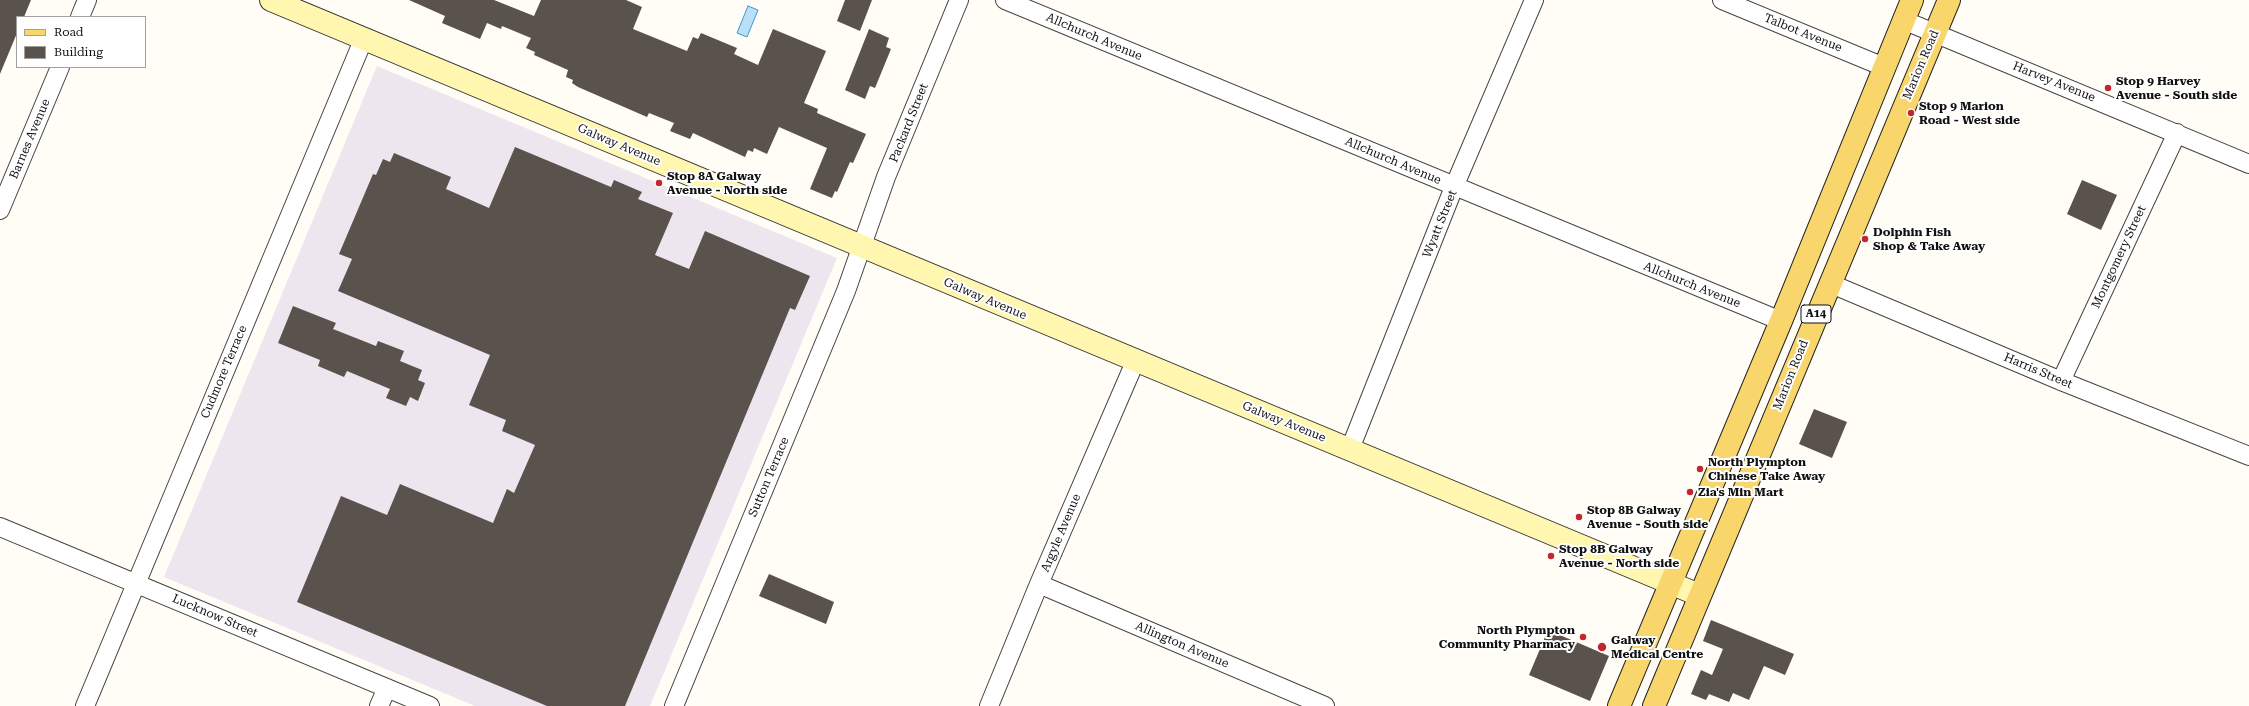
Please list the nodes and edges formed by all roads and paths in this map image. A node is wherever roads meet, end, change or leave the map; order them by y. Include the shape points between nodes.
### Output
1 (87, 0) edge
2 (270, 0) edge
3 (959, 0) edge
4 (1005, 0) edge
5 (1534, 0) edge
6 (1722, 0) edge
7 (1912, 0) edge
8 (1949, 0) edge
9 (80, 16) edge
10 (1903, 20) junction
11 (1935, 34) junction
12 (364, 38) junction
13 (1884, 67) junction
14 (60, 68) edge
15 (2177, 133) junction
16 (2249, 164) edge
17 (1454, 187) junction
18 (0, 210) edge
19 (861, 247) junction
20 (1829, 283) junction
21 (1781, 321) junction
22 (1135, 362) junction
23 (2061, 381) junction
24 (1350, 449) junction
25 (2249, 456) edge
26 (0, 527) edge
27 (136, 583) junction
28 (1671, 583) junction
29 (1039, 584) junction
30 (1699, 595) junction
31 (387, 688) junction
32 (1315, 704) edge
33 (85, 706) edge
34 (379, 706) edge
35 (430, 706) edge
36 (674, 706) edge
37 (989, 706) edge
38 (1619, 706) edge
39 (1654, 706) edge

1 - 9 street
2 - 12 street, Galway Avenue
3 - 19 street, Packard Street via 886,177
4 - 17 street, Allchurch Avenue
5 - 17 street, Wyatt Street
6 - 13 street, Talbot Avenue
7 - 10 main road, A14
8 - 11 main road, Marion Road / A14
10 - 11 street, Harvey Avenue
10 - 13 main road, A14
11 - 15 street, Harvey Avenue
11 - 20 main road, Marion Road / A14
12 - 19 street, Galway Avenue
12 - 27 street, Cudmore Terrace
13 - 21 main road, A14
14 - 18 street, Barnes Avenue
15 - 16 street, Harvey Avenue
15 - 23 street, Montgomery Street
17 - 21 street, Allchurch Avenue
17 - 24 street, Wyatt Street
19 - 22 street, Galway Avenue
19 - 36 street, Sutton Terrace via 846,291
20 - 23 street, Harris Street
20 - 30 main road, Marion Road / A14
21 - 28 main road, A14
22 - 24 street, Galway Avenue
22 - 29 street, Argyle Avenue
23 - 25 street, Harris Street
24 - 28 street, Galway Avenue
26 - 27 street, Lucknow Street
27 - 31 street, Lucknow Street
27 - 33 street, Cudmore Terrace
28 - 30 street, Galway Avenue
28 - 38 main road, A14
29 - 32 street, Allington Avenue
29 - 37 street, Argyle Avenue
30 - 39 main road, Marion Road / A14
31 - 34 street
31 - 35 street, Lucknow Street

